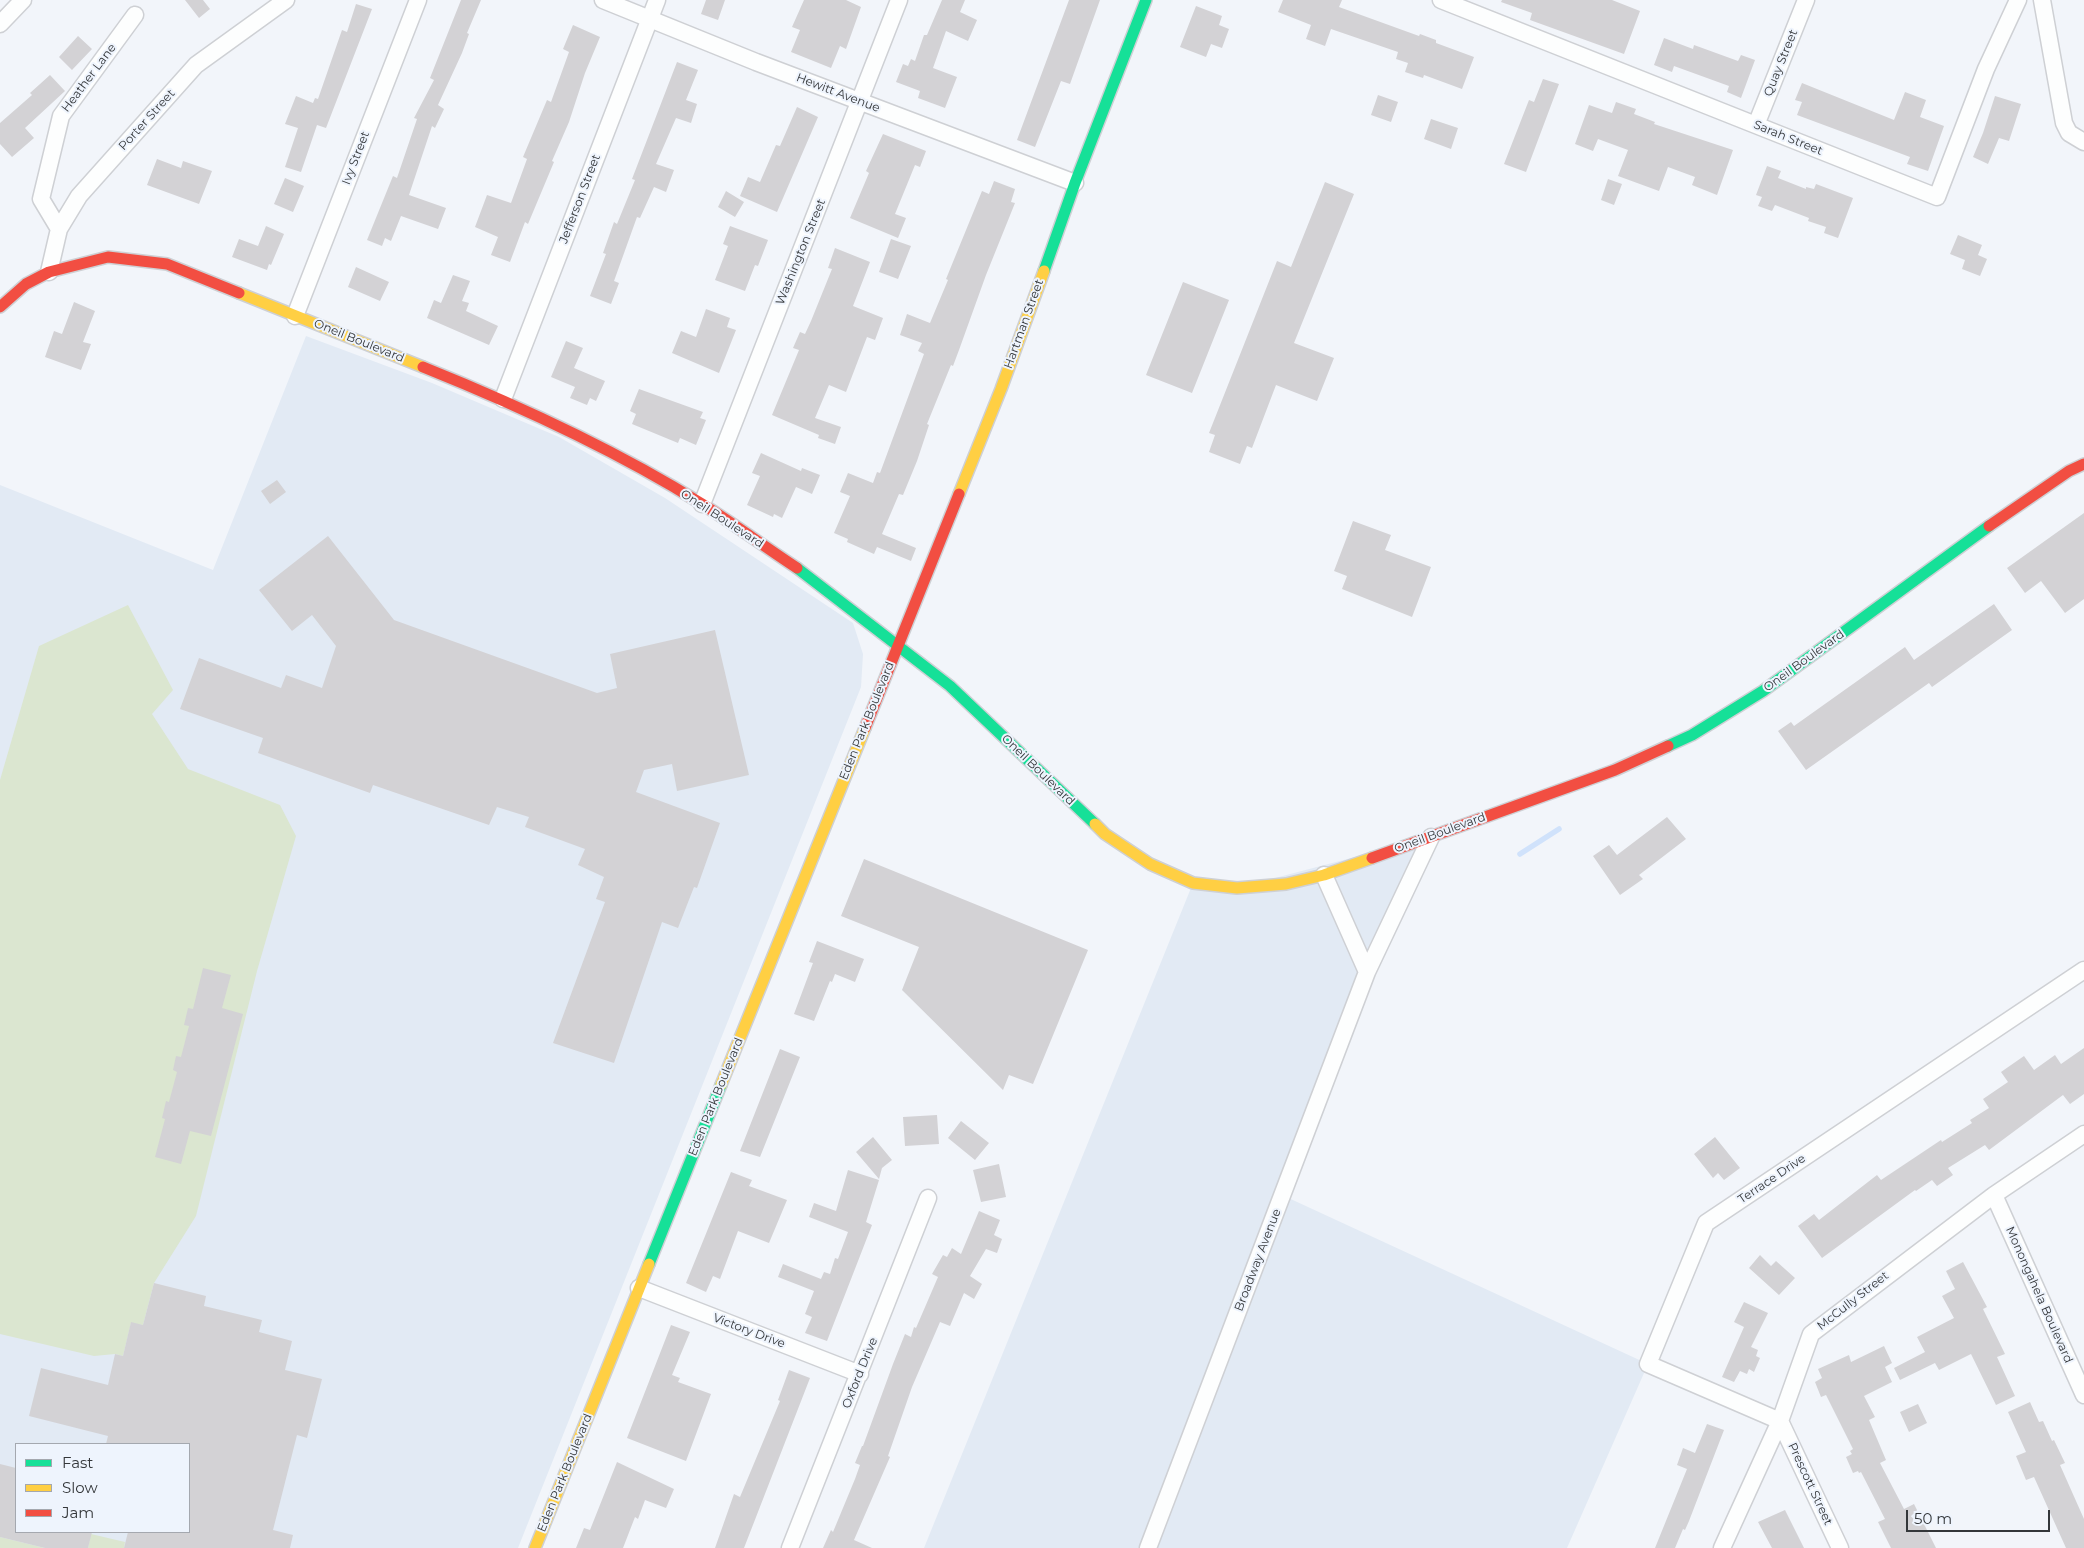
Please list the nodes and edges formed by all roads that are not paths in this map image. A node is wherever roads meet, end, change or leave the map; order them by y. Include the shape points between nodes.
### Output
1 (23, 0) edge
2 (286, 0) edge
3 (418, 0) edge
4 (603, 0) edge
5 (657, 0) edge
6 (899, 0) edge
7 (1146, 0) edge
8 (1440, 0) edge
9 (1806, 0) edge
10 (2018, 0) edge
11 (2042, 0) edge
12 (135, 15) dead end
13 (650, 19) junction
14 (0, 24) edge
15 (860, 101) junction
16 (1756, 125) junction
17 (2084, 142) edge
18 (1074, 183) junction
19 (59, 229) junction
20 (49, 272) junction
21 (0, 307) edge
22 (295, 316) junction
23 (503, 399) junction
24 (2084, 464) edge
25 (702, 504) junction
26 (898, 646) junction
27 (1431, 837) junction
28 (1324, 874) junction
29 (2084, 970) edge
30 (1367, 972) junction
31 (2084, 1134) edge
32 (1994, 1195) junction
33 (928, 1198) dead end
34 (639, 1288) junction
35 (860, 1374) junction
36 (2084, 1395) edge
37 (1780, 1421) junction
38 (535, 1548) edge
39 (790, 1548) edge
40 (1148, 1548) edge
41 (1722, 1548) edge
42 (1840, 1548) edge

1 - 14 street
2 - 19 street, Porter Street via 196,65 79,196
3 - 22 street, Ivy Street
4 - 13 street, Hewitt Avenue
5 - 13 street, Jefferson Street
6 - 15 street, Washington Street
7 - 18 street, Hartman Street
8 - 16 street, Sarah Street
9 - 16 street, Quay Street
10 - 16 street, Sarah Street via 1986,69 1937,197
11 - 17 street via 2064,123 2069,133
12 - 19 street, Heather Lane via 61,116 41,199
13 - 15 street, Hewitt Avenue
13 - 23 street, Jefferson Street
15 - 18 street, Hewitt Avenue
15 - 25 street, Washington Street
18 - 26 street, Hartman Street via 1001,389
19 - 20 street, Porter Street
20 - 21 street, Oneil Boulevard via 26,284
20 - 22 street, Oneil Boulevard via 108,257 167,264
22 - 23 street, Oneil Boulevard
23 - 25 street, Oneil Boulevard via 604,448
24 - 27 street, Oneil Boulevard via 2019,504 1763,691 1692,736 1615,770
25 - 26 street, Oneil Boulevard via 800,570
26 - 28 street, Oneil Boulevard via 950,686 1105,834 1150,864 1193,883 1237,888 1286,884
26 - 34 street, Eden Park Boulevard
27 - 28 street, Oneil Boulevard
27 - 30 street, Broadway Avenue
28 - 30 street
29 - 37 street, Terrace Drive via 1706,1223 1648,1364
30 - 40 street, Broadway Avenue
31 - 32 street, McCully Street
32 - 36 street, Monongahela Boulevard
32 - 37 street, McCully Street via 1812,1334
33 - 35 street, Oxford Drive
34 - 35 street, Victory Drive
34 - 38 street, Eden Park Boulevard
35 - 39 street, Oxford Drive
37 - 41 street, McCully Street
37 - 42 street, Prescott Street

